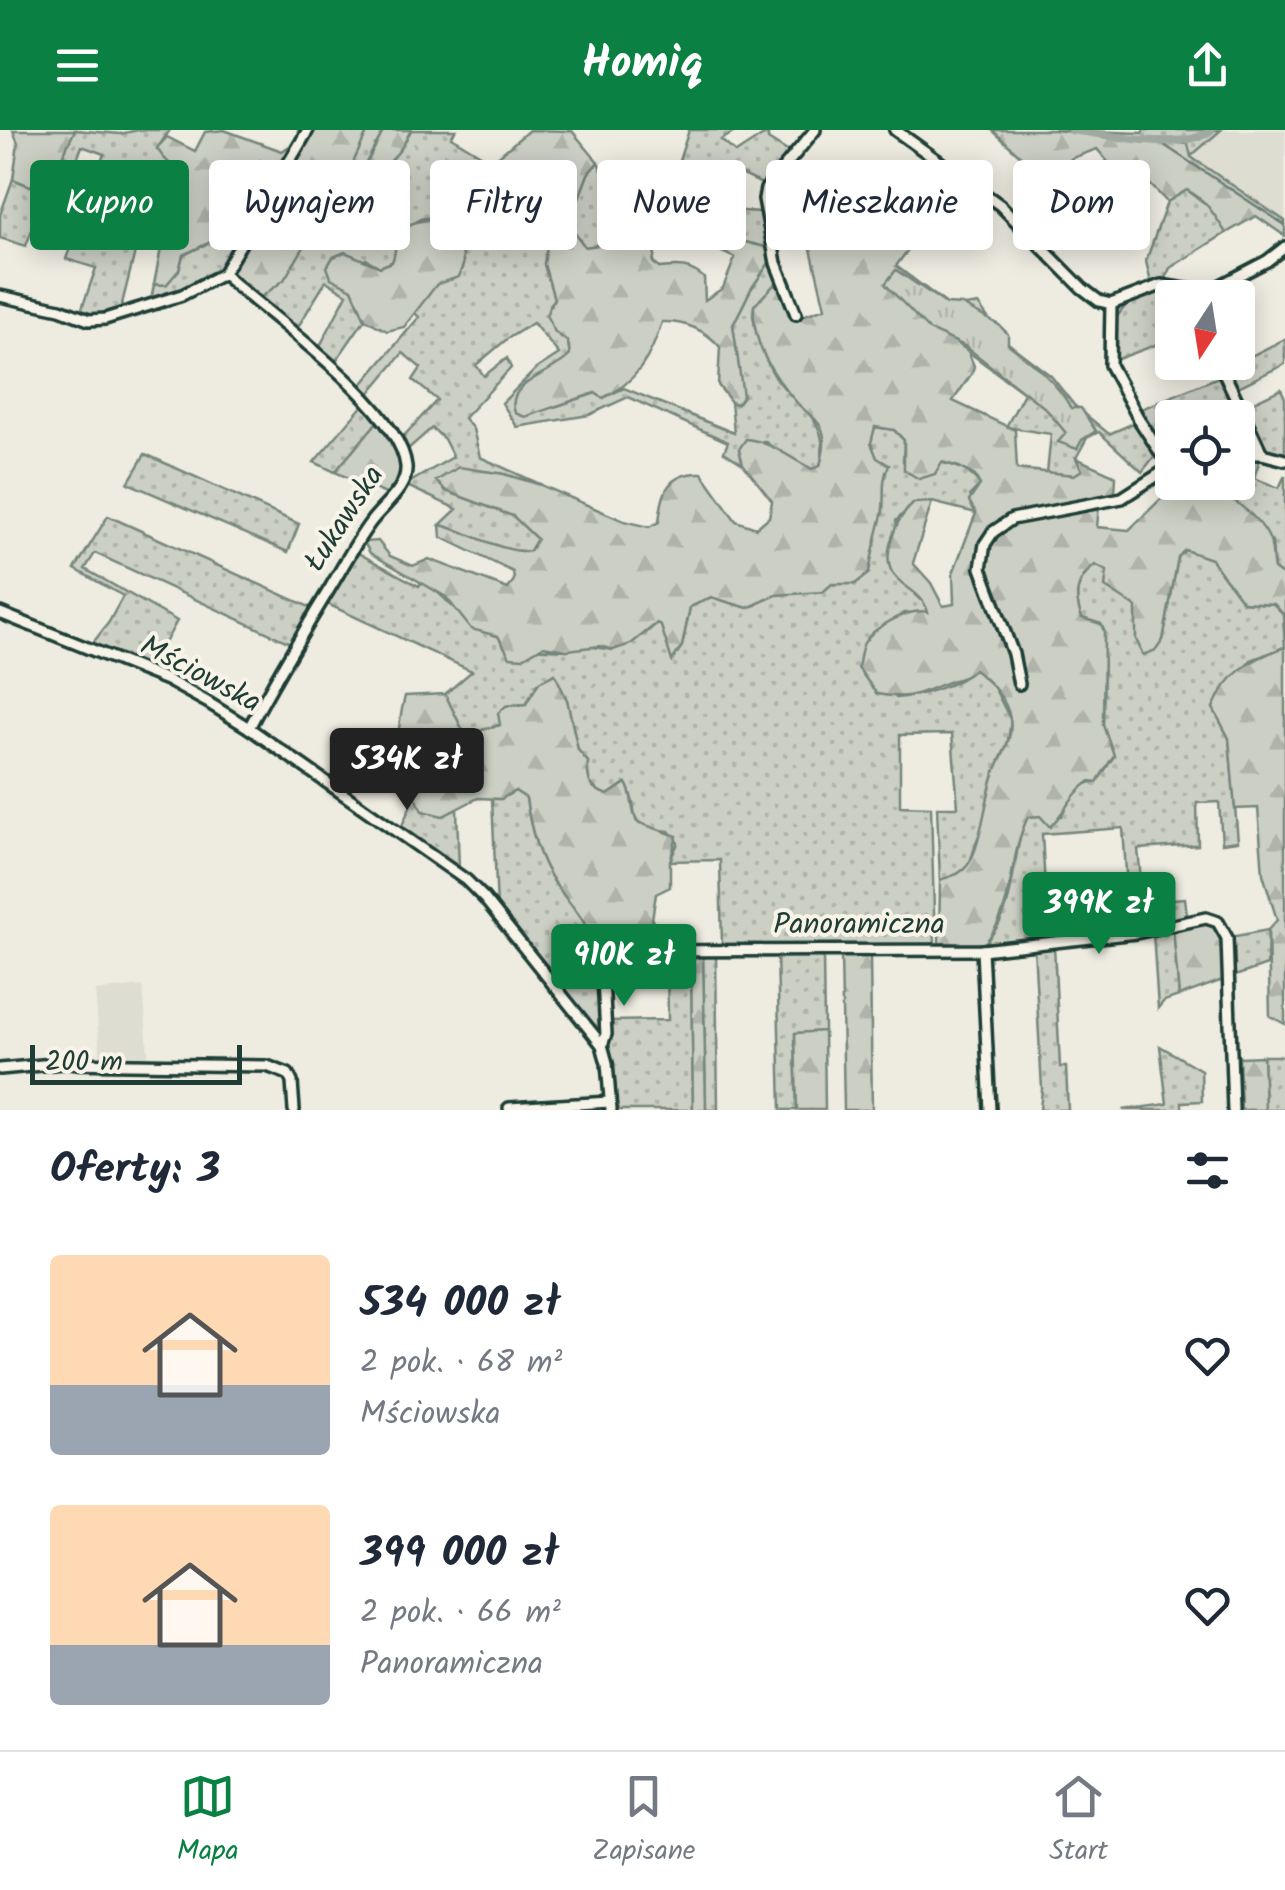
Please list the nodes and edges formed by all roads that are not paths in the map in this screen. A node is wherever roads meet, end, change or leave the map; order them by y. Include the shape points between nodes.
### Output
1 (308, 130) edge
2 (815, 130) edge
3 (895, 130) edge
4 (1285, 246) edge
5 (224, 274) junction
6 (1230, 280) edge
7 (1155, 286) edge
8 (0, 296) edge
9 (1111, 304) junction
10 (796, 314) dead end
11 (1227, 380) edge
12 (1155, 443) edge
13 (1255, 454) edge
14 (1262, 454) junction
15 (1285, 460) edge
16 (1155, 476) edge
17 (0, 613) edge
18 (1019, 684) dead end
19 (249, 728) junction
20 (982, 950) junction
21 (602, 1045) junction
22 (0, 1069) edge
23 (611, 1106) edge
24 (509, 1108) edge
25 (294, 1110) edge
26 (990, 1110) edge
27 (1233, 1110) edge

1 - 5 street
2 - 10 street via 764,198 776,263
3 - 9 street via 1000,204 1089,295
4 - 6 street
5 - 8 street via 105,320
5 - 19 street, Łukawska via 376,409 406,465 404,481 370,522
7 - 9 street
9 - 12 street via 1110,365
11 - 14 street
13 - 14 street
14 - 15 street
16 - 18 street via 1122,498 1012,519 985,544 981,568
17 - 19 street, Mściowska via 167,680
19 - 21 street, Mściowska via 466,880
20 - 21 street, Panoramiczna via 615,951 602,960
20 - 26 street
20 - 27 street, Panoramiczna via 1136,933 1201,918 1218,922 1227,938
21 - 23 street, Mściowska
22 - 25 street via 63,1063 267,1066 288,1074
23 - 24 street

